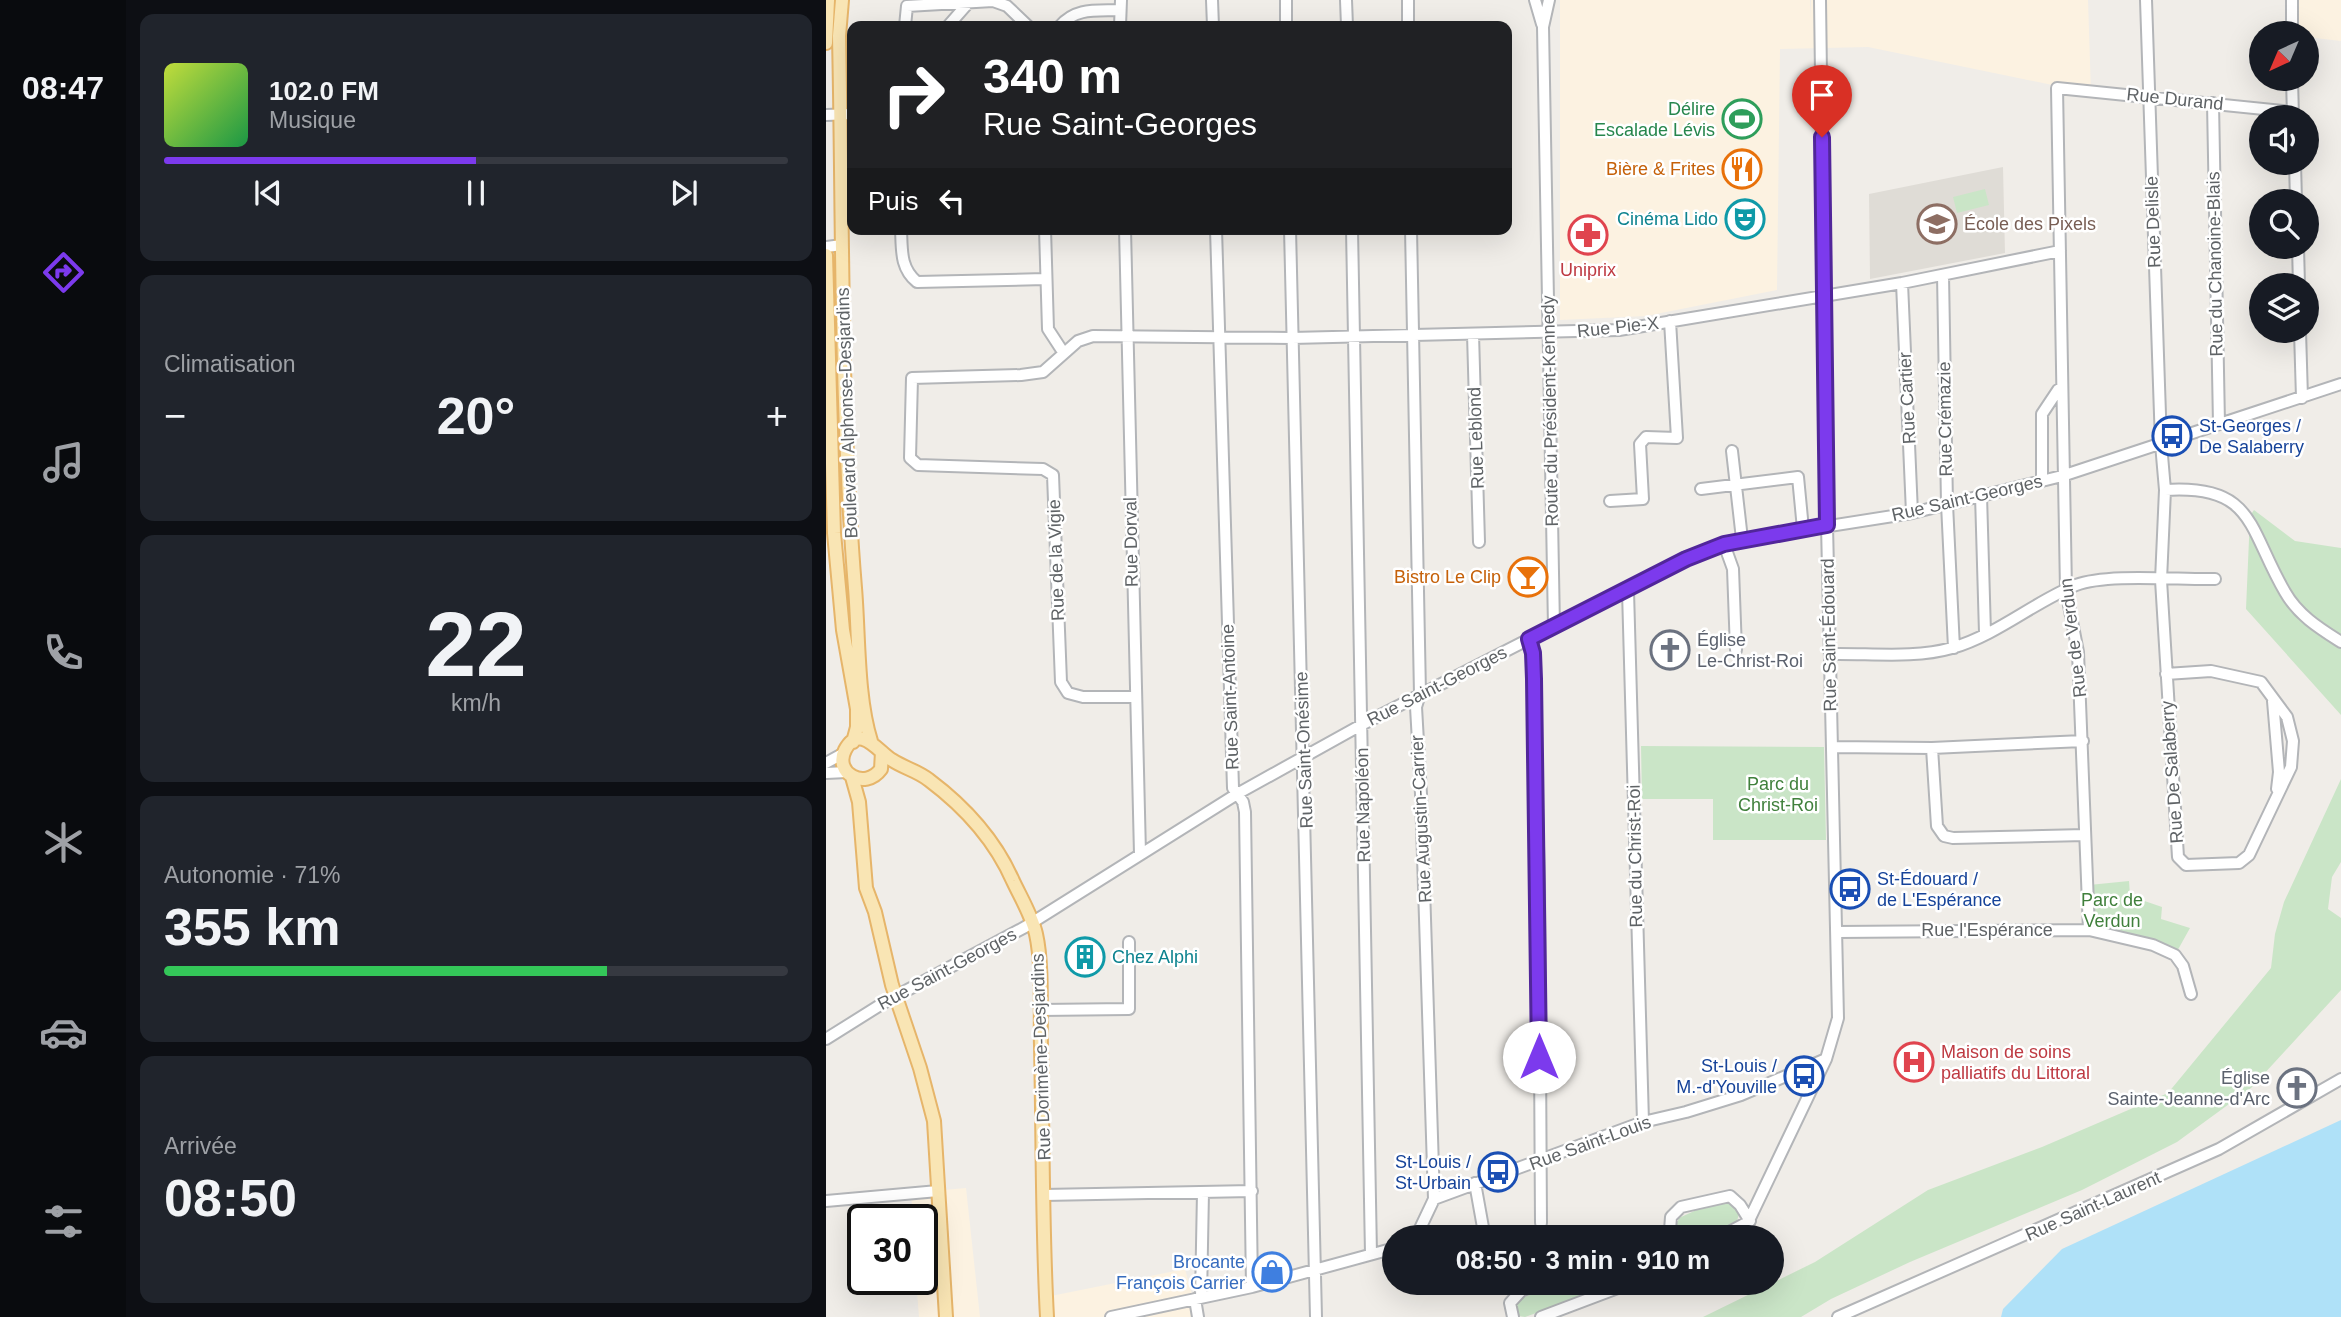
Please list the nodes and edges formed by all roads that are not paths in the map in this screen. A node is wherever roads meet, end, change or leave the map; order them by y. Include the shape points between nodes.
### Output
1 (828, 0) edge
2 (842, 0) edge
3 (1212, 0) edge
4 (1286, 0) edge
5 (1346, 0) edge
6 (1408, 0) edge
7 (1535, 0) edge
8 (1549, 0) edge
9 (1820, 0) edge
10 (2146, 0) edge
11 (2292, 0) edge
12 (970, 1) edge
13 (1120, 5) edge
14 (906, 21) edge
15 (952, 21) edge
16 (1023, 21) edge
17 (1064, 21) edge
18 (1213, 21) edge
19 (1286, 21) edge
20 (1347, 21) edge
21 (1408, 21) edge
22 (2292, 21) edge
23 (1543, 27) junction
24 (826, 43) edge
25 (2057, 88) joint
26 (2148, 95) junction
27 (2213, 103) junction
28 (2249, 108) edge
29 (826, 115) edge
30 (847, 115) edge
31 (901, 235) edge
32 (1045, 235) edge
33 (1125, 235) edge
34 (1216, 235) edge
35 (1290, 235) edge
36 (1352, 235) edge
37 (1411, 235) edge
38 (842, 245) junction
39 (826, 247) edge
40 (2060, 251) junction
41 (826, 258) edge
42 (842, 260) junction
43 (1943, 275) junction
44 (1045, 279) junction
45 (1902, 283) junction
46 (1824, 297) junction
47 (1670, 321) junction
48 (1549, 333) junction
49 (1473, 334) junction
50 (1354, 335) junction
51 (1413, 335) junction
52 (1127, 337) junction
53 (1218, 337) junction
54 (1293, 338) junction
55 (2300, 343) edge
56 (1063, 352) junction
57 (2341, 384) edge
58 (2061, 388) junction
59 (2302, 398) junction
60 (2219, 424) junction
61 (2161, 444) junction
62 (1732, 451) dead end
63 (2062, 476) junction
64 (2042, 481) junction
65 (1736, 485) junction
66 (1701, 489) dead end
67 (2165, 490) junction
68 (1981, 495) junction
69 (1610, 501) dead end
70 (1947, 504) junction
71 (1912, 513) junction
72 (1827, 525) junction
73 (1802, 529) junction
74 (850, 533) junction
75 (830, 534) edge
76 (1742, 539) junction
77 (1479, 542) dead end
78 (1724, 544) junction
79 (2215, 579) dead end
80 (2161, 580) junction
81 (2066, 590) junction
82 (1628, 591) junction
83 (1554, 627) junction
84 (1985, 634) junction
85 (1529, 639) junction
86 (2341, 642) edge
87 (1954, 648) junction
88 (1736, 650) dead end
89 (1830, 654) junction
90 (2166, 674) junction
91 (1420, 694) junction
92 (1135, 697) junction
93 (2273, 698) junction
94 (1363, 724) junction
95 (871, 741) junction
96 (2083, 741) junction
97 (853, 742) junction
98 (1832, 747) junction
99 (1931, 748) junction
100 (881, 752) junction
101 (844, 753) junction
102 (1304, 758) junction
103 (826, 763) edge
104 (826, 773) edge
105 (849, 774) junction
106 (872, 778) junction
107 (1237, 794) junction
108 (2275, 799) junction
109 (2085, 835) junction
110 (1140, 854) junction
111 (875, 912) junction
112 (1032, 923) junction
113 (2089, 930) junction
114 (1837, 932) junction
115 (1129, 942) dead end
116 (2191, 994) dead end
117 (896, 996) junction
118 (1040, 1010) junction
119 (826, 1039) edge
120 (1826, 1059) junction
121 (2341, 1079) edge
122 (1643, 1122) junction
123 (1541, 1161) junction
124 (1475, 1183) junction
125 (938, 1191) junction
126 (1252, 1191) junction
127 (1203, 1192) junction
128 (1044, 1195) junction
129 (1434, 1199) junction
130 (826, 1201) edge
131 (1750, 1221) junction
132 (1541, 1223) dead end
133 (1422, 1225) edge
134 (1483, 1225) edge
135 (1670, 1225) edge
136 (1742, 1225) edge
137 (1748, 1225) edge
138 (1382, 1251) edge
139 (1371, 1254) junction
140 (1316, 1270) junction
141 (1252, 1287) junction
142 (1517, 1295) edge
143 (1598, 1296) edge
144 (1198, 1298) junction
145 (946, 1317) edge
146 (1047, 1317) edge
147 (1111, 1317) edge
148 (1198, 1317) edge
149 (1316, 1317) edge
150 (1513, 1317) edge
151 (1541, 1317) edge
152 (1838, 1317) edge

1 - 24 main road
2 - 30 main road, Boulevard Alphonse-Desjardins via 839,36
3 - 18 street
4 - 19 street
5 - 20 street
6 - 21 street
7 - 23 street, Route du Président-Kennedy
8 - 23 street, Route du Président-Kennedy
9 - 46 street, Rue Saint-Édouard
10 - 26 street, Rue Delisle
11 - 22 street
12 - 14 street via 907,6
12 - 15 street
12 - 16 street via 1007,6
13 - 17 street via 1080,11
23 - 48 street, Route du Président-Kennedy
25 - 26 street, Rue Durand
25 - 40 street, Rue de Verdun
26 - 27 street, Rue Durand
26 - 61 street, Rue Delisle
27 - 28 street, Rue Durand
27 - 60 street, Rue du Chanoine-Blais
29 - 30 street
30 - 38 main road, Boulevard Alphonse-Desjardins
31 - 44 street via 903,265 917,282
32 - 44 street
33 - 52 street, Rue Dorval
34 - 53 street, Rue Saint-Antoine
35 - 54 street, Rue Saint-Onésime
36 - 50 street, Rue Napoléon
37 - 51 street, Rue Augustin-Carrier
38 - 39 street
38 - 42 main road, Boulevard Alphonse-Desjardins
40 - 43 street, Rue Pie-X
40 - 58 street, Rue de Verdun
41 - 42 street
41 - 75 main road, Boulevard Alphonse-Desjardins
42 - 74 main road, Boulevard Alphonse-Desjardins
43 - 45 street, Rue Pie-X
43 - 70 street, Rue Crémazie
44 - 56 street via 1048,329
45 - 46 street, Rue Pie-X
45 - 71 street, Rue Cartier
46 - 47 street, Rue Pie-X
46 - 72 street, Rue Saint-Édouard
47 - 48 street, Rue Pie-X via 1619,330
47 - 69 street via 1677,438 1646,437 1640,444 1643,499
48 - 49 street, Rue Pie-X
48 - 83 street, Route du Président-Kennedy
49 - 51 street, Rue Pie-X
49 - 77 street, Rue Leblond
50 - 51 street, Rue Pie-X
50 - 54 street, Rue Pie-X
50 - 94 street, Rue Napoléon
51 - 91 street, Rue Augustin-Carrier
52 - 53 street, Rue Pie-X
52 - 56 street, Rue de la Vigie via 1093,336
52 - 92 street, Rue Dorval
53 - 54 street, Rue Pie-X
53 - 107 street, Rue Saint-Antoine via 1233,788
54 - 102 street, Rue Saint-Onésime
55 - 59 street
56 - 92 street, Rue de la Vigie via 1043,372 912,378 910,457 918,465 1043,469 1054,475 1061,682 1068,693 1083,697
57 - 59 street, Rue Saint-Georges
58 - 63 street, Rue de Verdun
58 - 64 street via 2042,414
59 - 60 street, Rue Saint-Georges
60 - 61 street, Rue Saint-Georges
61 - 63 street, Rue Saint-Georges
61 - 67 street, Rue De Salaberry
62 - 65 street
63 - 64 street, Rue Saint-Georges
63 - 81 street, Rue de Verdun
64 - 68 street, Rue Saint-Georges
65 - 66 street
65 - 73 street via 1798,477
65 - 76 street
67 - 80 street, Rue De Salaberry
67 - 86 street via 2196,488 2218,494 2239,508 2256,531 2285,593 2307,620
68 - 70 street, Rue Saint-Georges
68 - 84 street
70 - 71 street, Rue Saint-Georges
70 - 87 street, Rue Crémazie
71 - 72 street, Rue Saint-Georges
72 - 73 street, Rue Saint-Georges
72 - 89 street, Rue Saint-Édouard
73 - 76 street, Rue Saint-Georges
74 - 75 street
74 - 95 main road, Boulevard Alphonse-Desjardins via 862,696
75 - 97 main road, Boulevard Alphonse-Desjardins via 857,709
76 - 78 street, Rue Saint-Georges
78 - 82 street, Rue Saint-Georges
78 - 88 street via 1733,569
79 - 80 street
80 - 81 street via 2122,579 2078,584
80 - 90 street, Rue De Salaberry
81 - 84 street
81 - 96 street, Rue de Verdun via 2078,652
82 - 83 street, Rue Saint-Georges
82 - 122 street, Rue du Christ-Roi
83 - 85 street, Rue Saint-Georges
84 - 87 street
85 - 91 street, Rue Saint-Georges
85 - 123 street via 1539,885
87 - 89 street via 1924,653
89 - 98 street, Rue Saint-Édouard
90 - 93 street, Rue De Salaberry via 2211,671 2260,682
90 - 108 street, Rue De Salaberry via 2181,862 2239,863 2249,855
91 - 94 street, Rue Saint-Georges
91 - 129 street, Rue Augustin-Carrier via 1416,707
92 - 110 street, Rue Dorval
93 - 108 street, Rue De Salaberry via 2279,772
93 - 108 street, Rue De Salaberry via 2287,718 2293,741 2291,767
94 - 102 street, Rue Saint-Georges
94 - 139 street, Rue Napoléon
95 - 97 main road
95 - 100 main road
96 - 99 street
96 - 109 street, Rue de Verdun
97 - 101 main road
98 - 99 street
98 - 114 street, Rue Saint-Édouard
99 - 109 street via 1937,826 1944,836
100 - 106 main road via 881,769
100 - 112 main road, Rue Dorimène-Desjardins via 928,779 994,843
101 - 103 street
101 - 105 main road
102 - 107 street, Rue Saint-Georges
102 - 140 street, Rue Saint-Onésime
104 - 105 street
105 - 106 main road
105 - 111 main road via 859,802 864,878
106 - 111 main road via 866,789 866,818
107 - 110 street, Rue Saint-Georges
107 - 126 street, Rue Saint-Antoine via 1245,812
109 - 113 street, Rue de Verdun
110 - 112 street, Rue Saint-Georges
111 - 117 main road
112 - 117 street, Rue Saint-Georges
112 - 118 main road, Rue Dorimène-Desjardins via 1037,938
113 - 114 street, Rue l'Espérance
113 - 116 street, Rue l'Espérance via 2153,945 2175,956
114 - 120 street, Rue Saint-Édouard via 1838,1018
115 - 118 street via 1129,1009
117 - 119 street, Rue Saint-Georges
117 - 125 main road via 932,1114
118 - 128 main road, Rue Dorimène-Desjardins
120 - 122 street, Rue Saint-Louis via 1741,1095
120 - 131 street, Rue Saint-Édouard
121 - 152 street, Rue Saint-Laurent via 2219,1149
122 - 123 street, Rue Saint-Louis
123 - 124 street, Rue Saint-Louis
123 - 132 street
124 - 129 street, Rue Saint-Louis
124 - 134 street
125 - 130 street
125 - 145 main road
126 - 127 street
126 - 141 street, Rue Saint-Antoine
127 - 128 street
127 - 144 street
128 - 146 main road, Rue Dorimène-Desjardins
129 - 133 street
131 - 135 street via 1740,1205 1722,1195 1681,1208 1671,1217
131 - 136 street
131 - 137 street, Rue Saint-Édouard
138 - 139 street
139 - 140 street
140 - 141 street
140 - 149 street, Rue Saint-Onésime
141 - 144 street
142 - 150 street via 1510,1303
143 - 151 street
144 - 147 street
144 - 148 street

